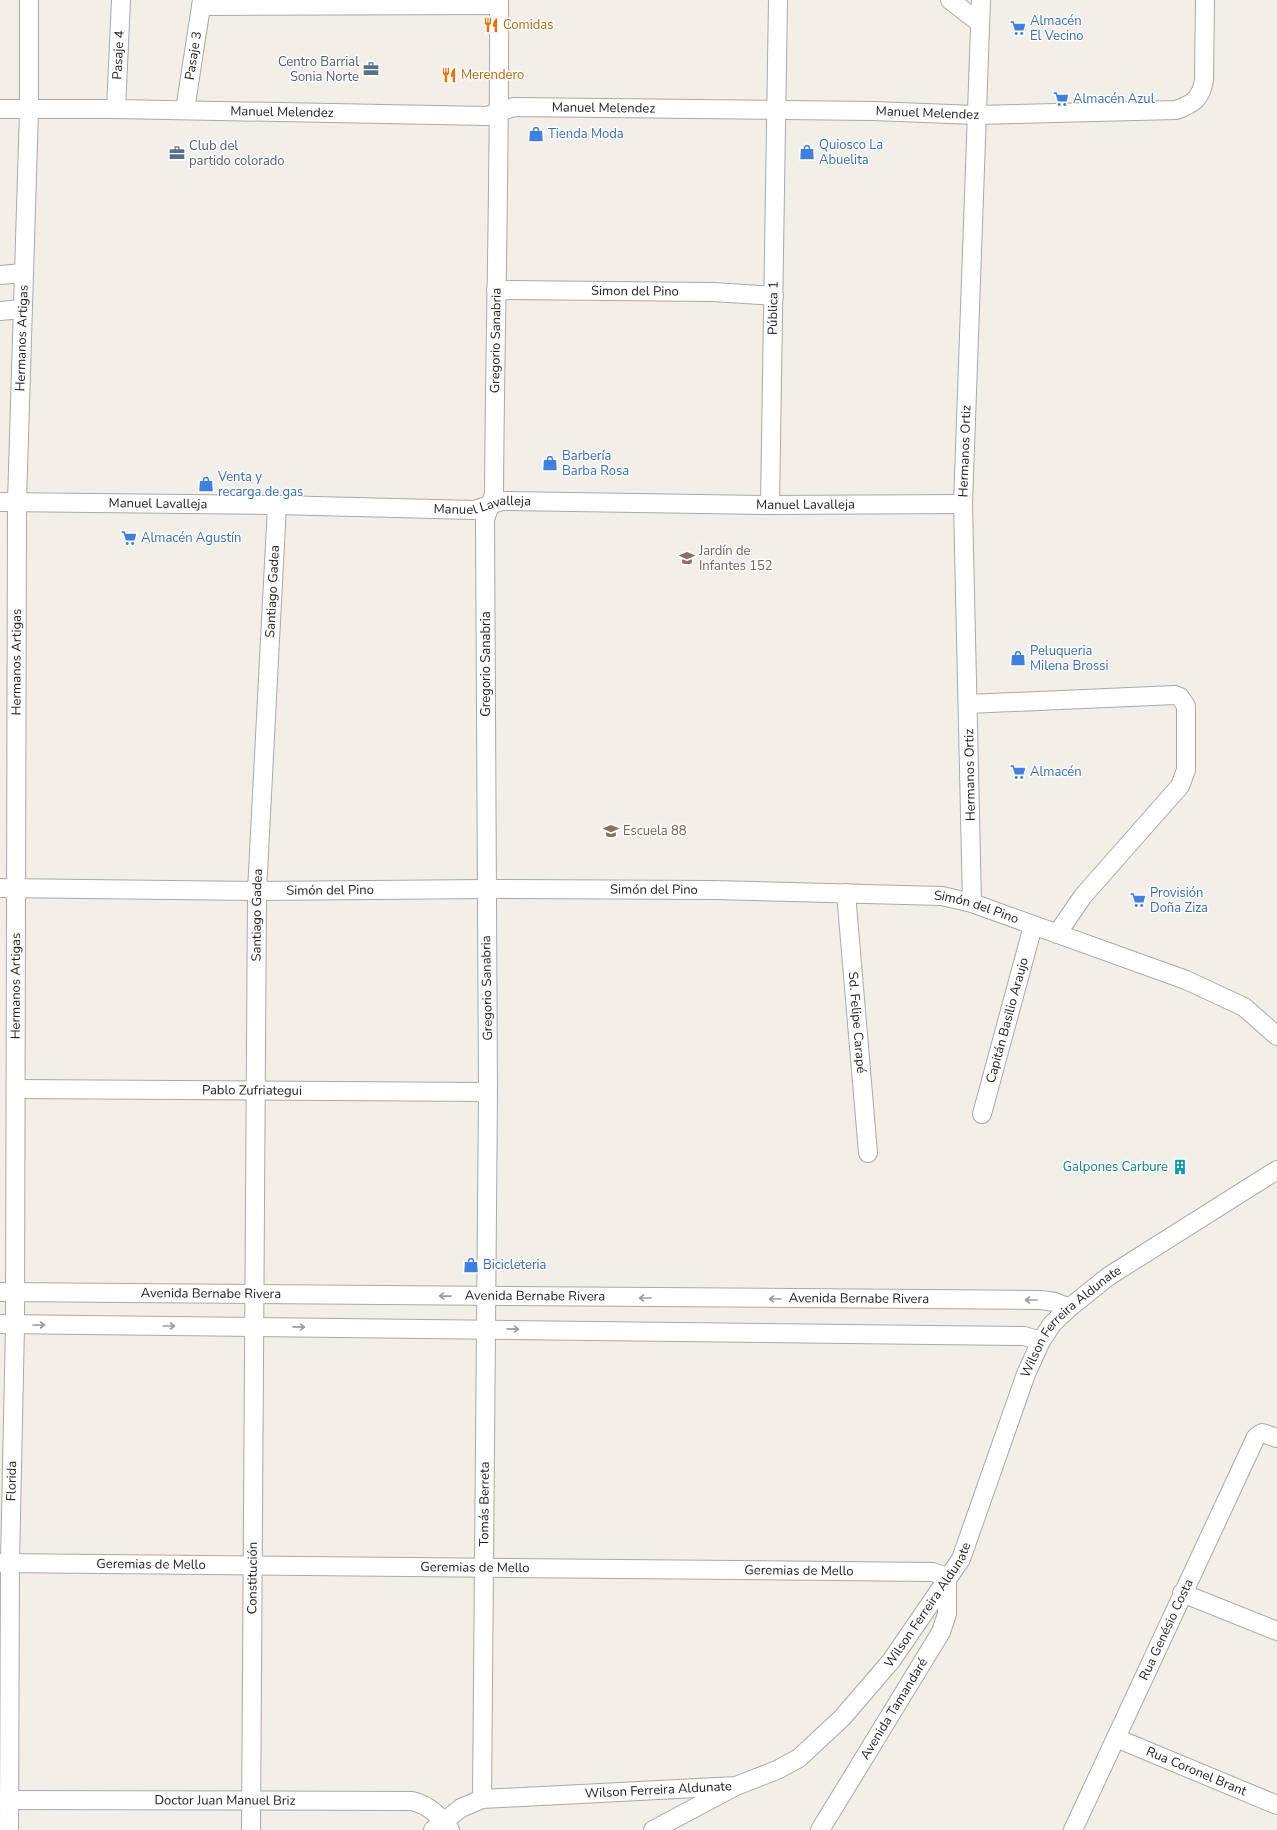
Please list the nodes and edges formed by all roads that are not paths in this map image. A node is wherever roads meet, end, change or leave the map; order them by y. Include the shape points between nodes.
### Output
1 (28, 0) edge
2 (121, 0) edge
3 (778, 0) edge
4 (950, 0) edge
5 (981, 0) edge
6 (1205, 0) edge
7 (284, 2) edge
8 (383, 2) edge
9 (499, 2) edge
10 (202, 3) edge
11 (980, 23) junction
12 (0, 109) edge
13 (116, 109) junction
14 (29, 110) junction
15 (185, 110) junction
16 (776, 110) junction
17 (500, 112) junction
18 (976, 115) junction
19 (23, 273) junction
20 (0, 275) edge
21 (496, 290) junction
22 (774, 296) junction
23 (22, 309) junction
24 (0, 311) edge
25 (9, 502) edge
26 (964, 504) junction
27 (276, 505) junction
28 (490, 505) junction
29 (770, 505) junction
30 (968, 704) junction
31 (8, 888) edge
32 (486, 889) junction
33 (257, 891) junction
34 (846, 892) junction
35 (972, 903) junction
36 (1033, 926) junction
37 (1057, 934) junction
38 (1277, 1036) edge
39 (16, 1089) junction
40 (257, 1092) junction
41 (488, 1092) junction
42 (982, 1114) dead end
43 (868, 1153) dead end
44 (1277, 1170) edge
45 (7, 1292) edge
46 (254, 1293) junction
47 (487, 1297) junction
48 (1069, 1308) junction
49 (8, 1324) edge
50 (253, 1326) junction
51 (486, 1329) junction
52 (1041, 1341) junction
53 (1270, 1436) edge
54 (5, 1563) edge
55 (251, 1565) junction
56 (484, 1568) junction
57 (947, 1581) junction
58 (1182, 1593) junction
59 (1277, 1631) edge
60 (1116, 1738) junction
61 (736, 1786) junction
62 (482, 1799) junction
63 (5, 1800) edge
64 (250, 1800) junction
65 (1277, 1805) edge
66 (442, 1827) edge
67 (9, 1830) edge
68 (251, 1830) edge
69 (653, 1830) edge
70 (820, 1830) edge
71 (1073, 1830) edge

1 - 14 street, Hermanos Artigas
2 - 13 street, Pasaje 4
3 - 16 street, Pública 1
4 - 11 street
5 - 11 street, Hermanos Ortiz
6 - 18 street, Manuel Melendez via 1202,91 1191,104 1176,110
7 - 8 street
7 - 10 street
8 - 9 street
9 - 17 street, Gregorio Sanabria
10 - 15 street, Pasaje 3
11 - 18 street, Hermanos Ortiz
12 - 14 street, Manuel Melendez
13 - 14 street, Manuel Melendez
13 - 15 street, Manuel Melendez
14 - 19 street, Hermanos Artigas
15 - 17 street, Manuel Melendez via 487,116
16 - 17 street, Manuel Melendez via 514,107
16 - 18 street, Manuel Melendez
16 - 22 street, Pública 1
17 - 21 street, Gregorio Sanabria
18 - 26 street, Hermanos Ortiz
19 - 20 street
19 - 23 street, Hermanos Artigas
21 - 22 street, Simon del Pino via 713,292
21 - 28 street, Gregorio Sanabria via 494,494
22 - 29 street, Pública 1
23 - 24 street
23 - 25 street, Hermanos Artigas
25 - 27 street, Manuel Lavalleja
25 - 31 street, Hermanos Artigas
26 - 29 street, Manuel Lavalleja
26 - 30 street, Hermanos Ortiz
27 - 28 street, Manuel Lavalleja via 474,510
27 - 33 street, Santiago Gadea
28 - 29 street, Manuel Lavalleja via 502,501
28 - 32 street, Gregorio Sanabria via 485,519
30 - 35 street, Hermanos Ortiz
30 - 37 street via 1175,695 1180,697 1186,706 1186,770 1180,786 1083,896
31 - 33 street, Simón del Pino
31 - 39 street, Hermanos Artigas
32 - 33 street, Simón del Pino
32 - 34 street, Simón del Pino
32 - 41 street, Gregorio Sanabria
33 - 40 street, Santiago Gadea
34 - 35 street, Simón del Pino via 942,896
34 - 43 street, Sd. Felipe Carapé
35 - 36 street, Simón del Pino
36 - 37 street, Simón del Pino
36 - 42 street, Capitán Basilio Araujo
37 - 38 street, Simón del Pino via 1186,980 1238,1004
39 - 40 street, Pablo Zufriategui
39 - 45 street, Hermanos Artigas
40 - 41 street, Pablo Zufriategui
40 - 46 street, Santiago Gadea
41 - 47 street, Gregorio Sanabria
44 - 48 street, Wilson Ferreira Aldunate via 1109,1276
45 - 46 street, Avenida Bernabe Rivera
45 - 49 street, Hermanos Artigas
47 -> 46 street, Avenida Bernabe Rivera
46 - 50 street, Santiago Gadea
48 -> 47 street, Avenida Bernabe Rivera via 1041,1300
47 - 51 street, Gregorio Sanabria
48 - 52 street, Wilson Ferreira Aldunate via 1052,1324
49 -> 50 street
49 - 54 street, Florida
50 -> 51 street
50 - 55 street, Constitución
51 -> 52 street via 1024,1336
51 - 56 street, Tomás Berreta
52 - 57 street, Wilson Ferreira Aldunate via 1026,1374 971,1536
53 - 58 street, Rua Genésio Costa via 1256,1437
54 - 55 street, Geremias de Mello
54 - 63 street, Florida
55 - 56 street, Geremias de Mello
55 - 64 street, Constitución
56 - 57 street, Geremias de Mello via 933,1572
56 - 62 street, Tomás Berreta
57 - 61 street, Wilson Ferreira Aldunate via 891,1661 842,1718 799,1758 772,1773
57 - 70 street, Avenida Tamandaré via 947,1614 941,1632
58 - 59 street
58 - 60 street, Rua Genésio Costa
60 - 65 street, Rua Coronel Brant
60 - 71 street, Rua Genésio Costa
61 - 62 street, Wilson Ferreira Aldunate
61 - 69 street
62 - 66 street, Wilson Ferreira Aldunate via 465,1805
63 - 64 street, Doctor Juan Manuel Briz
63 - 67 street, Florida
64 - 66 street, Doctor Juan Manuel Briz via 412,1801 430,1808
64 - 68 street, Constitución

